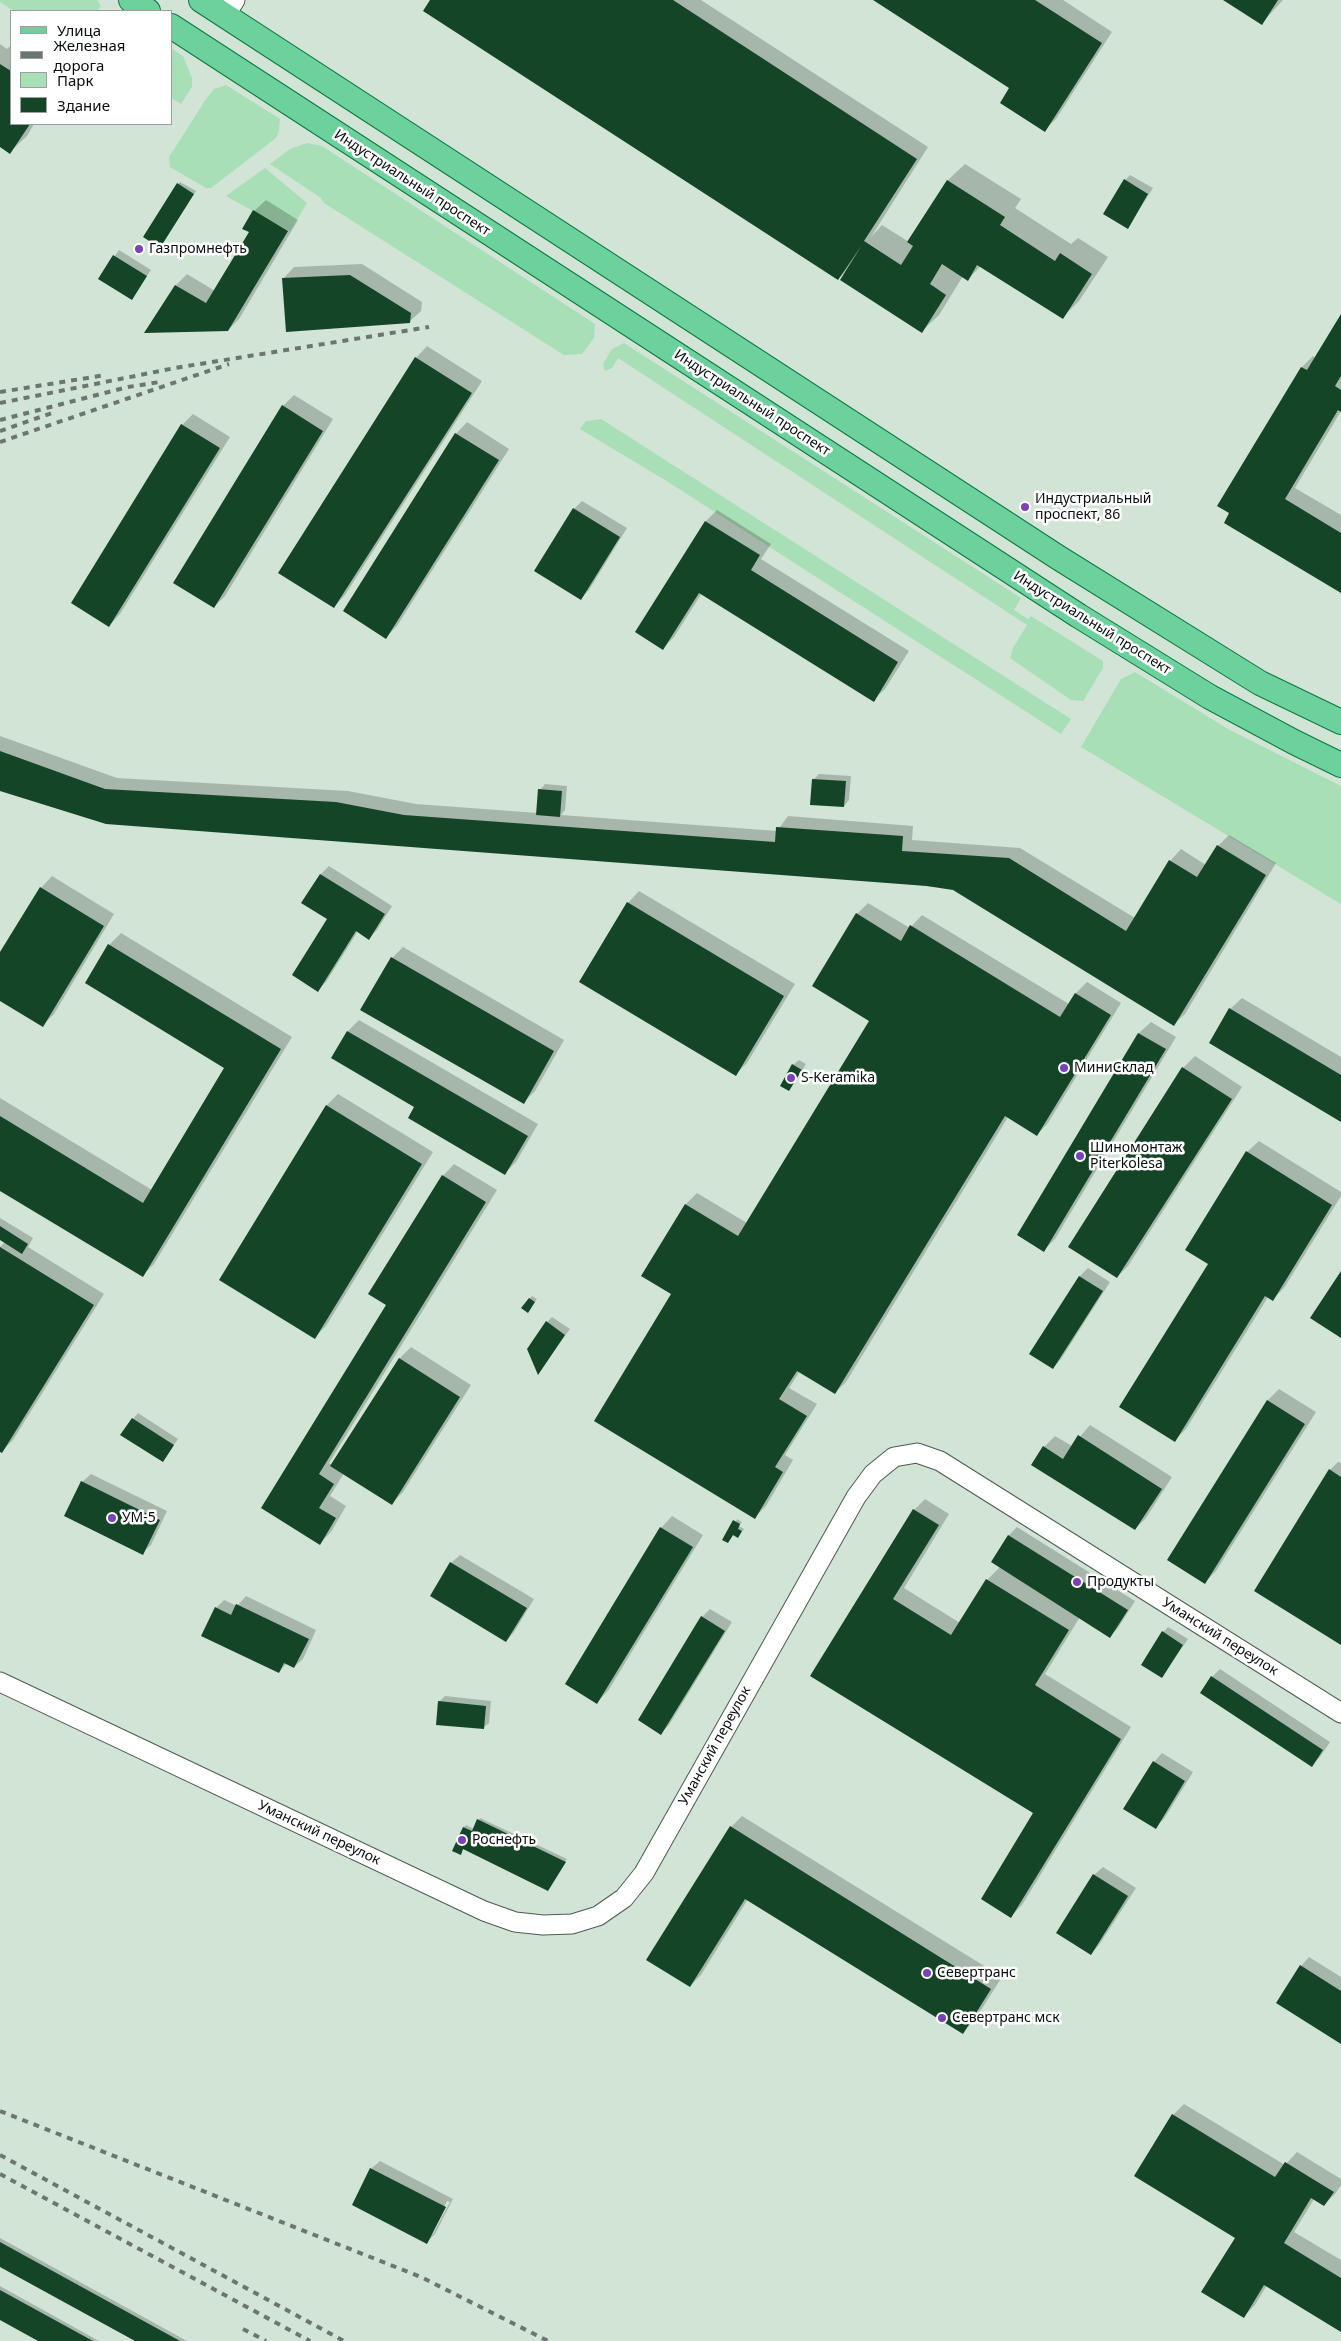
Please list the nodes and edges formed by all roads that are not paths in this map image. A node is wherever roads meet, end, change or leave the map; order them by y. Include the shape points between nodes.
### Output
1 (131, 0) edge
2 (201, 0) edge
3 (230, 8) edge
4 (146, 10) edge
5 (172, 27) edge
6 (1341, 722) edge
7 (1341, 765) edge
8 (0, 1682) edge
9 (1341, 1713) edge

1 - 4 main road
2 - 3 main road
3 - 6 main road via 1059,558 1260,683
5 - 7 main road, Индустриальный проспект via 1079,616 1210,697
8 - 9 street, Уманский переулок via 484,1911 515,1922 542,1926 572,1924 598,1916 624,1898 644,1873 856,1497 873,1474 894,1457 917,1453 940,1462

